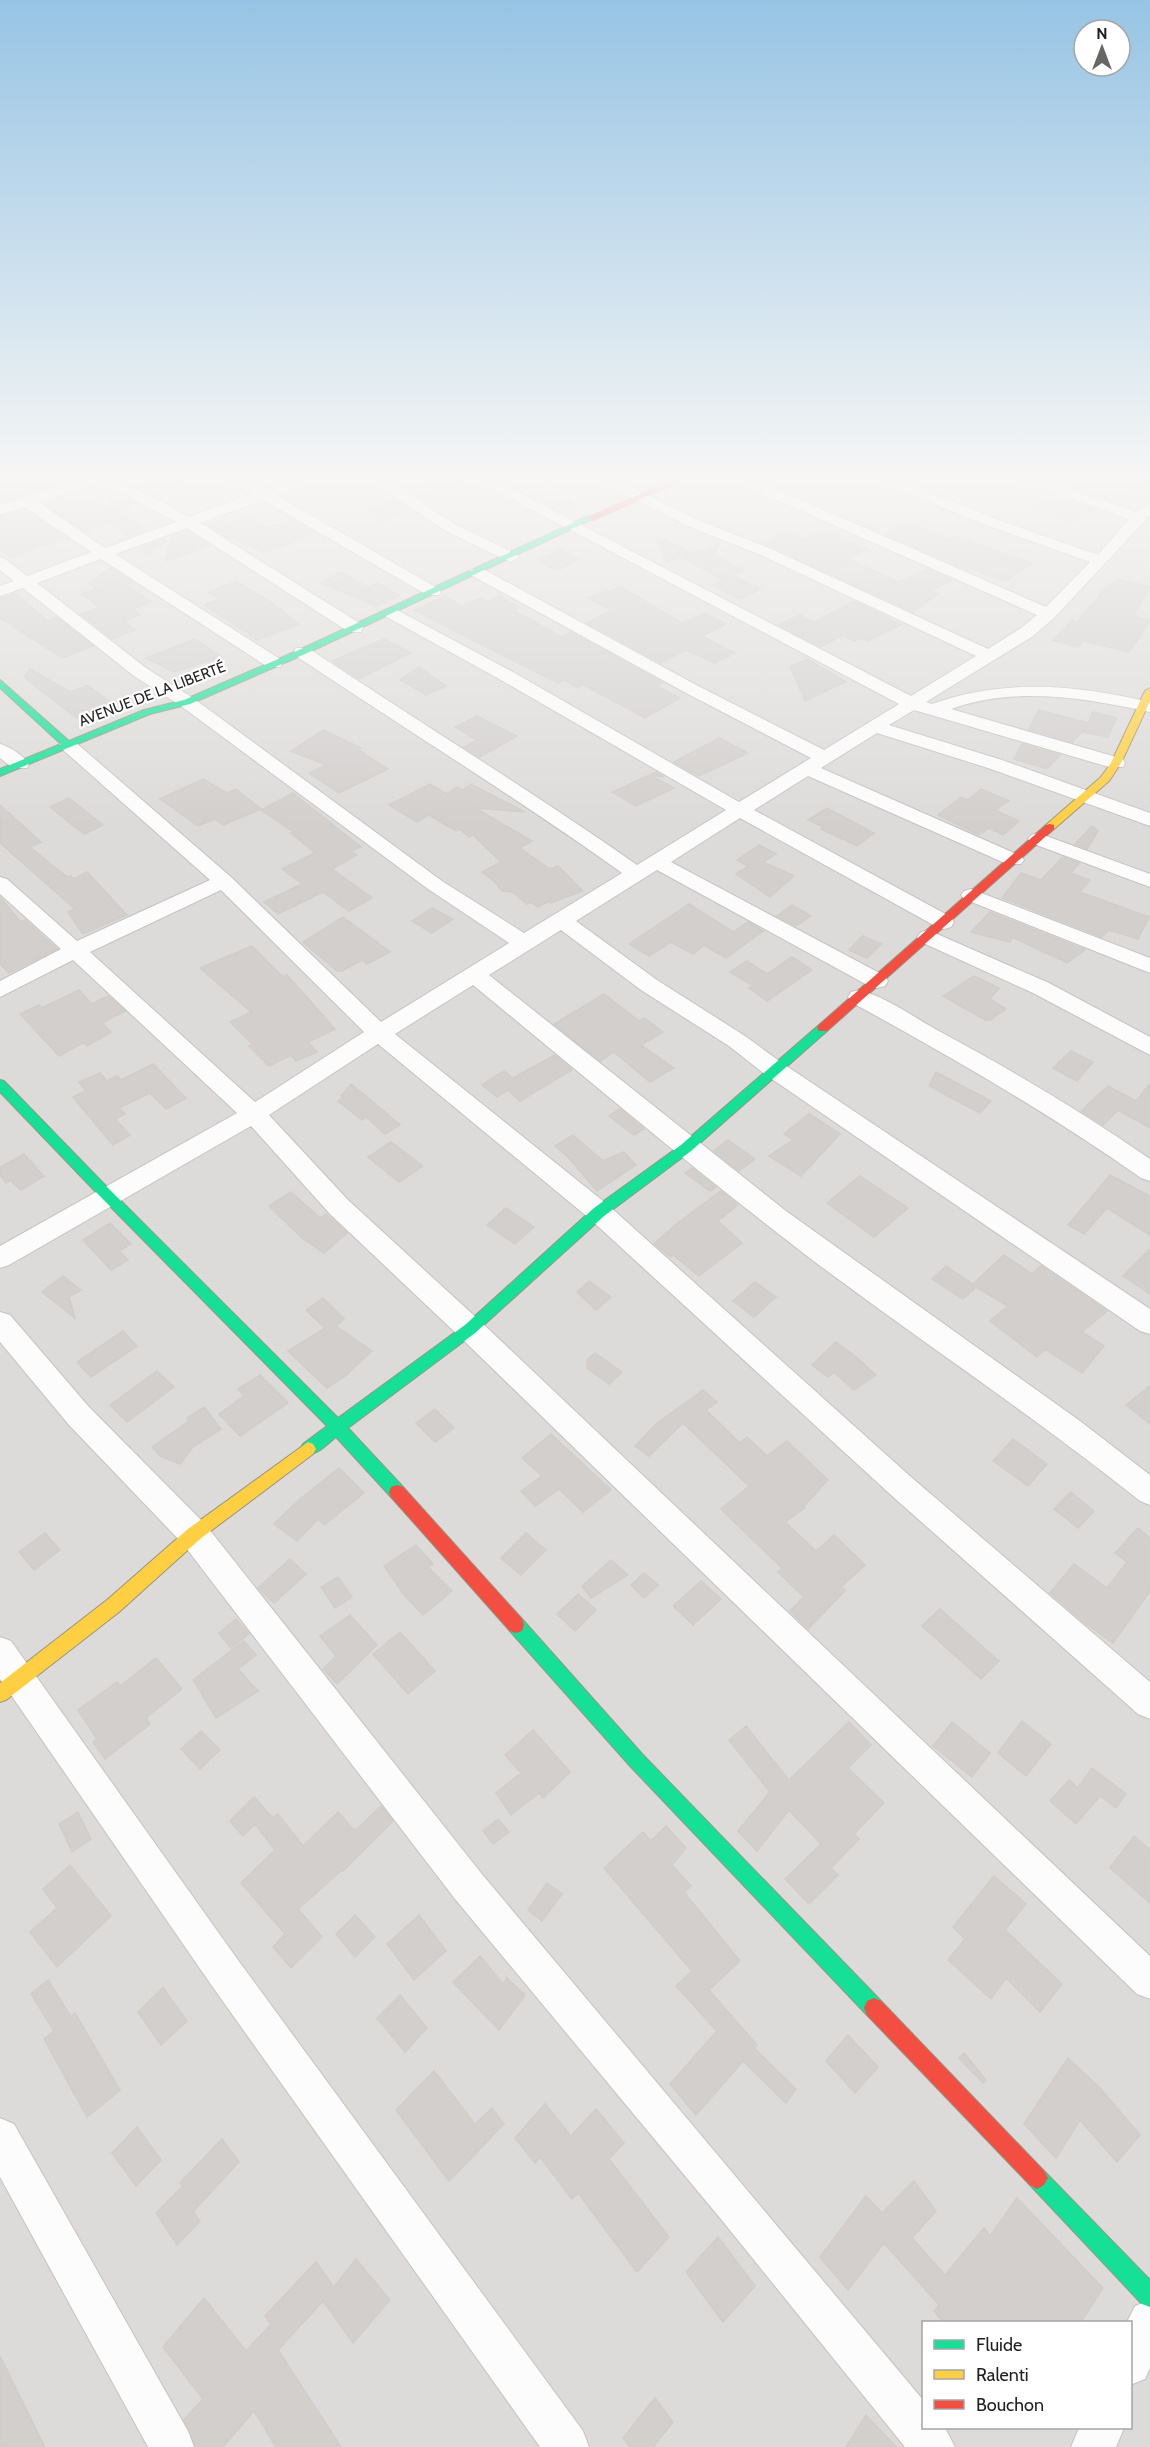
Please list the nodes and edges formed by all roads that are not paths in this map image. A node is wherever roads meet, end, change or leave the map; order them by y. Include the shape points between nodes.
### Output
1 (44, 596) edge
2 (169, 596) edge
3 (305, 596) edge
4 (425, 596) edge
5 (523, 596) edge
6 (707, 596) edge
7 (861, 596) edge
8 (1008, 596) edge
9 (1066, 596) edge
10 (390, 613) junction
11 (1049, 614) junction
12 (355, 628) junction
13 (302, 652) junction
14 (990, 656) junction
15 (274, 663) junction
16 (0, 683) edge
17 (1148, 701) edge
18 (187, 702) junction
19 (922, 707) junction
20 (876, 727) junction
21 (68, 745) junction
22 (0, 750) edge
23 (826, 758) junction
24 (1116, 763) junction
25 (20, 764) junction
26 (808, 769) junction
27 (0, 773) edge
28 (1085, 798) junction
29 (743, 810) junction
30 (1150, 820) edge
31 (1038, 838) junction
32 (1014, 860) junction
33 (658, 863) junction
34 (638, 875) junction
35 (224, 880) junction
36 (1150, 881) edge
37 (0, 884) edge
38 (971, 895) junction
39 (563, 921) junction
40 (936, 930) junction
41 (526, 944) junction
42 (74, 951) junction
43 (1150, 966) edge
44 (475, 975) junction
45 (877, 981) junction
46 (0, 990) edge
47 (859, 997) junction
48 (380, 1034) junction
49 (1150, 1047) edge
50 (774, 1069) junction
51 (0, 1084) edge
52 (254, 1114) junction
53 (686, 1148) junction
54 (1150, 1172) edge
55 (109, 1197) junction
56 (599, 1212) junction
57 (0, 1258) edge
58 (0, 1323) edge
59 (1150, 1323) edge
60 (470, 1329) junction
61 (338, 1426) junction
62 (1150, 1492) edge
63 (194, 1534) junction
64 (6, 1676) edge
65 (1150, 1702) edge
66 (1150, 1981) edge
67 (0, 2138) edge
68 (1150, 2296) edge
69 (1150, 2321) edge
70 (1132, 2362) edge
71 (1101, 2429) edge
72 (172, 2447) edge
73 (567, 2447) edge
74 (933, 2447) edge
75 (1093, 2447) edge

1 - 18 street via 140,672
2 - 15 street
3 - 12 street
4 - 10 street, AVENUE DE LA LIBERTÉ
5 - 23 street via 680,685
6 - 19 street
7 - 14 street
8 - 11 street
9 - 11 street
10 - 12 street, AVENUE DE LA LIBERTÉ
10 - 29 street
11 - 14 street
12 - 13 street, AVENUE DE LA LIBERTÉ
13 - 15 street, AVENUE DE LA LIBERTÉ
13 - 34 street via 544,808
14 - 19 street
15 - 18 street, AVENUE DE LA LIBERTÉ
16 - 21 street
17 - 19 street via 1052,690 1010,691
17 - 24 street
18 - 21 street, AVENUE DE LA LIBERTÉ via 147,712
18 - 41 street via 435,885
19 - 20 street
19 - 24 street
20 - 23 street
20 - 28 street via 995,764
21 - 25 street, AVENUE DE LA LIBERTÉ
21 - 35 street
22 - 25 street
23 - 26 street
24 - 28 street
25 - 27 street, AVENUE DE LA LIBERTÉ
26 - 29 street
26 - 32 street
28 - 30 street
28 - 31 street
29 - 33 street
29 - 40 street
31 - 32 street
31 - 36 street
32 - 38 street
33 - 34 street
33 - 45 street
34 - 39 street
35 - 42 street
35 - 48 street
37 - 42 street
38 - 40 street
38 - 43 street
39 - 41 street
39 - 50 street via 649,986
40 - 45 street
40 - 49 street
41 - 44 street
42 - 46 street
42 - 52 street
44 - 48 street
44 - 53 street
45 - 47 street
47 - 50 street
47 - 54 street via 982,1063
48 - 52 street
48 - 56 street
50 - 53 street
50 - 59 street
51 - 55 street
52 - 55 street
52 - 60 street via 339,1207
53 - 56 street
53 - 62 street via 823,1253 1095,1447
55 - 57 street
55 - 61 street
56 - 60 street
56 - 65 street via 901,1486
58 - 63 street via 79,1416
60 - 61 street
60 - 66 street
61 - 63 street
61 - 68 street via 637,1761
63 - 64 street via 113,1606
63 - 74 street via 468,1886
64 - 73 street
67 - 72 street
69 - 70 street
71 - 75 street

